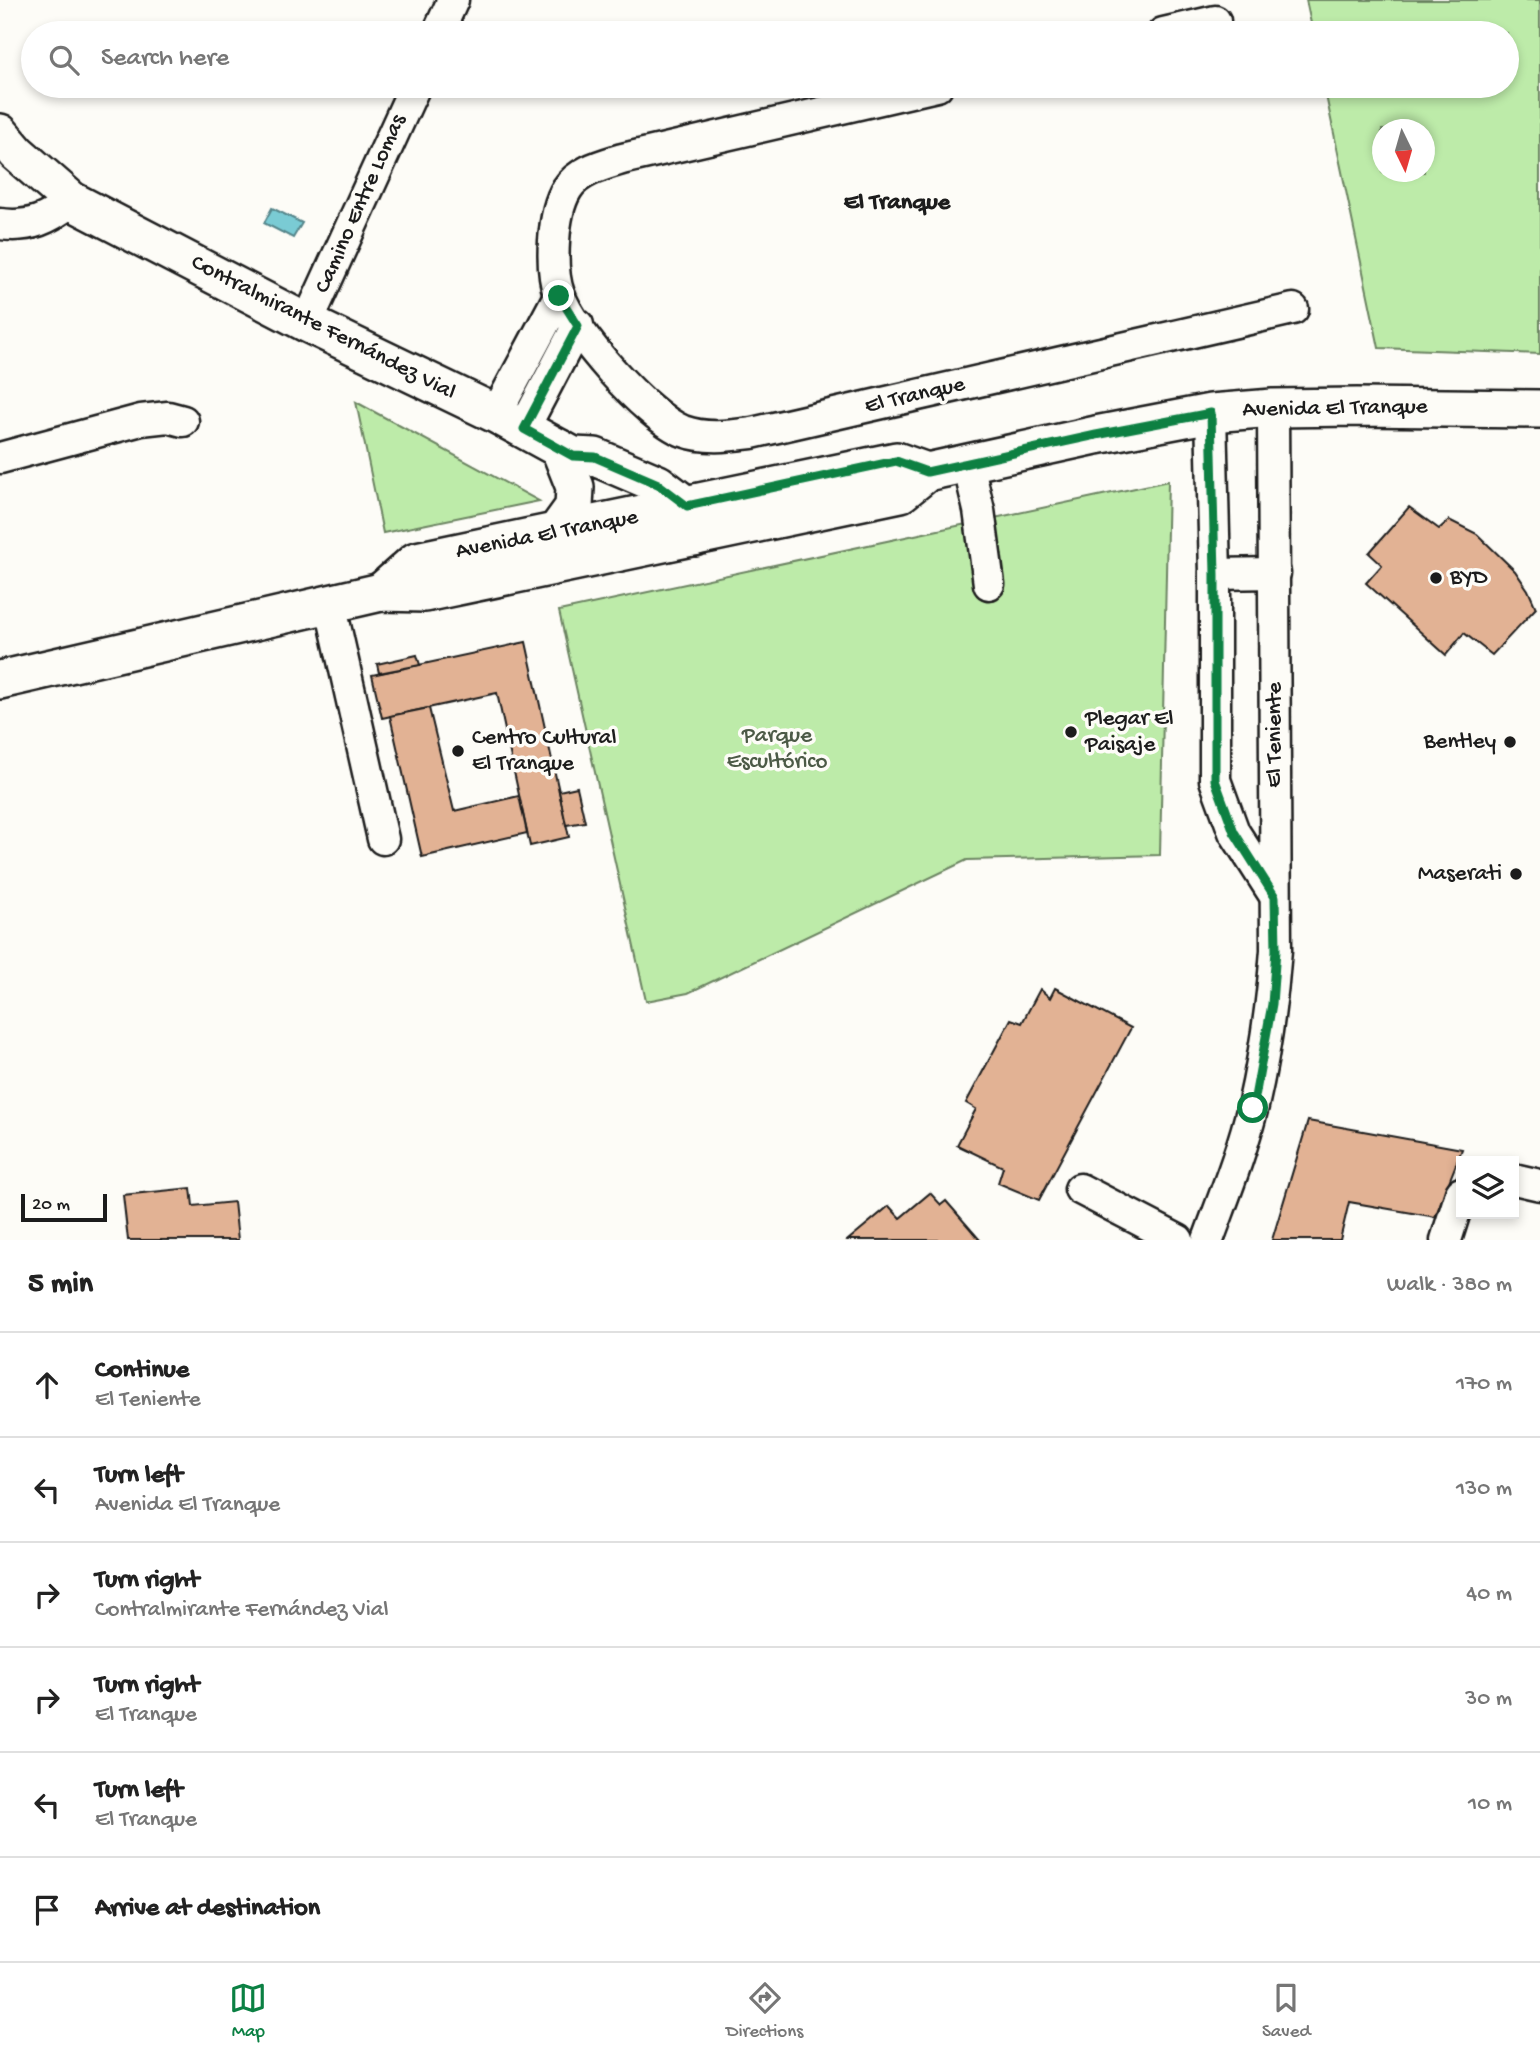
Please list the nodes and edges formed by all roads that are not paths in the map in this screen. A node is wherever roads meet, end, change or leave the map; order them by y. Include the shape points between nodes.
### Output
1 (453, 0) edge
2 (443, 21) edge
3 (410, 98) edge
4 (885, 98) edge
5 (6, 150) edge
6 (72, 201) junction
7 (0, 224) edge
8 (559, 296) junction
9 (1293, 309) dead end
10 (307, 323) junction
11 (578, 326) junction
12 (1273, 408) junction
13 (1540, 409) edge
14 (1211, 413) junction
15 (183, 421) dead end
16 (510, 421) junction
17 (567, 452) junction
18 (0, 457) edge
19 (968, 464) junction
20 (642, 516) junction
21 (685, 528) junction
22 (556, 532) junction
23 (1275, 573) junction
24 (1215, 574) junction
25 (989, 584) dead end
26 (381, 592) junction
27 (330, 603) junction
28 (0, 680) edge
29 (383, 839) dead end
30 (1275, 897) junction
31 (1519, 1180) edge
32 (1540, 1185) edge
33 (1080, 1189) dead end
34 (1456, 1209) edge
35 (1178, 1240) edge
36 (1208, 1240) edge
37 (1446, 1240) edge

1 - 2 street
3 - 10 street, Camino Entre Lomas
4 - 8 street, El Tranque via 622,159 580,176 567,189 560,207 554,248
5 - 6 main road, Contralmirante Fernández Vial
6 - 7 street via 52,216 20,227
6 - 10 main road, Contralmirante Fernández Vial
8 - 11 street, El Tranque
8 - 16 street
9 - 11 street, El Tranque via 724,437 684,431 653,413
10 - 16 main road, Contralmirante Fernández Vial
11 - 16 street
12 - 13 main road, Avenida El Tranque
12 - 14 main road, Avenida El Tranque
12 - 23 street, El Teniente
14 - 19 main road, Avenida El Tranque
14 - 24 street
15 - 18 street via 141,419
16 - 17 main road, Contralmirante Fernández Vial
17 - 20 main road, Contralmirante Fernández Vial via 580,470
17 - 21 main road, Contralmirante Fernández Vial via 595,457 658,484
17 - 22 main road via 575,487 574,507
19 - 21 main road, Avenida El Tranque via 927,472 901,493
19 - 25 street
20 - 21 main road, Contralmirante Fernández Vial
20 - 22 main road, Avenida El Tranque
21 - 26 main road, Avenida El Tranque via 425,593
22 - 26 main road, Avenida El Tranque via 416,561
23 - 24 street
23 - 30 street, El Teniente
24 - 30 street via 1215,780 1234,832
26 - 27 main road, Avenida El Tranque
27 - 28 main road, Avenida El Tranque
27 - 29 street
30 - 36 street, El Teniente via 1276,950 1264,1057 1238,1158
31 - 32 street
33 - 35 street
34 - 37 street

